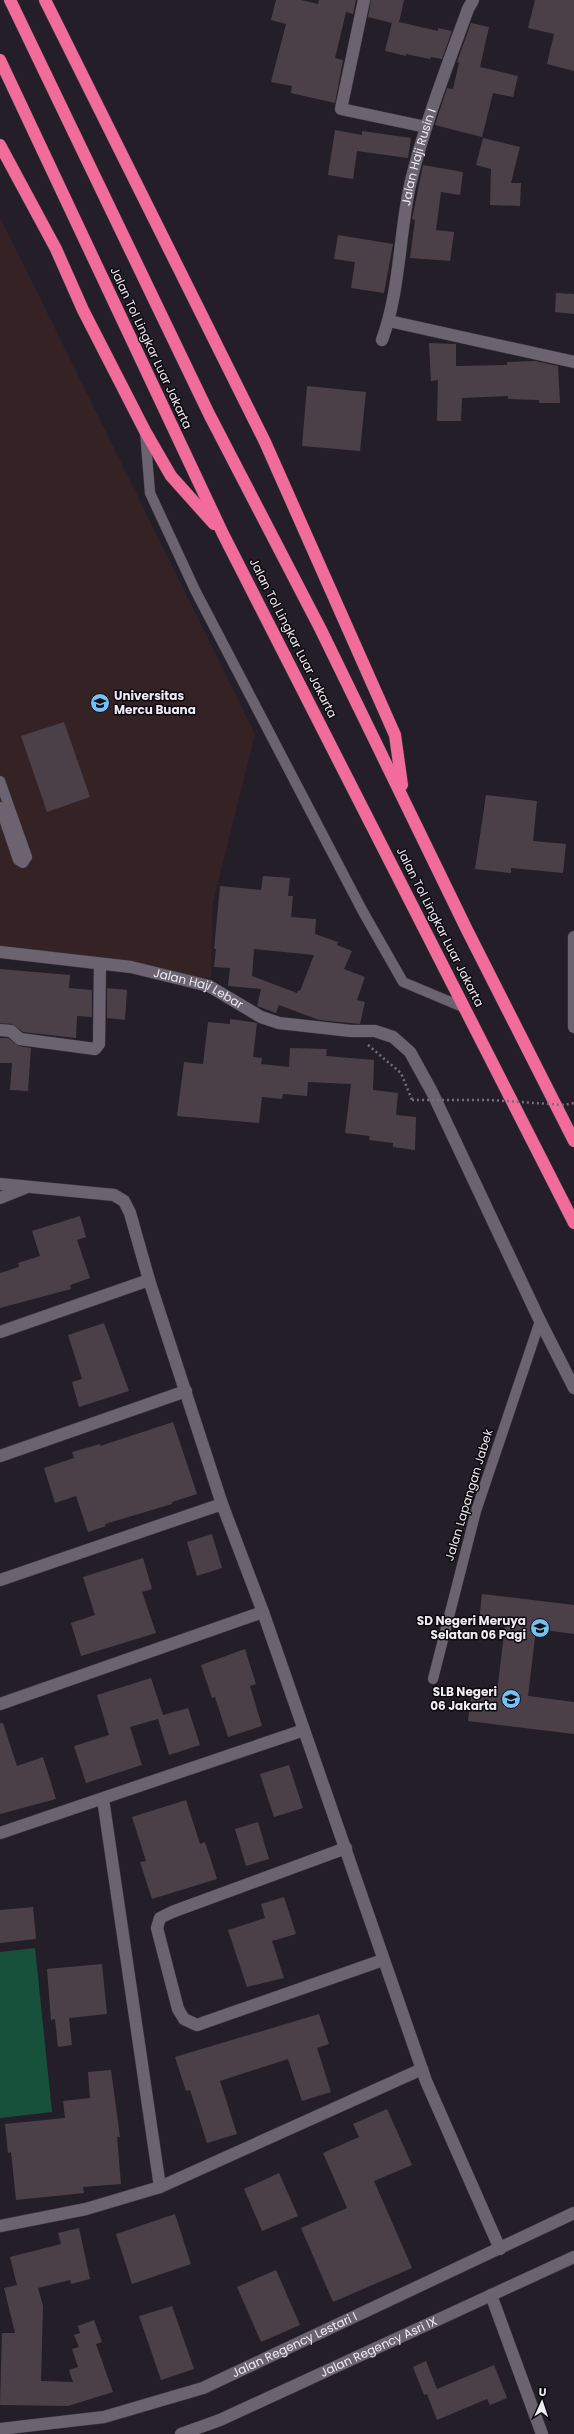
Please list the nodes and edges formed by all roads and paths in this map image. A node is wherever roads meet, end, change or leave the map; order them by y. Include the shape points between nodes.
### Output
1 (10, 0) edge
2 (46, 0) edge
3 (364, 0) edge
4 (474, 0) edge
5 (0, 60) edge
6 (426, 127) junction
7 (0, 145) edge
8 (389, 321) junction
9 (382, 340) dead end
10 (574, 362) edge
11 (145, 431) junction
12 (223, 534) junction
13 (0, 781) edge
14 (403, 795) junction
15 (0, 807) edge
16 (574, 937) edge
17 (0, 952) edge
18 (100, 964) junction
19 (465, 1008) junction
20 (574, 1026) edge
21 (0, 1030) edge
22 (351, 1031) junction
23 (574, 1103) edge
24 (574, 1141) edge
25 (0, 1184) edge
26 (28, 1187) junction
27 (0, 1198) edge
28 (574, 1223) edge
29 (149, 1280) junction
30 (540, 1321) junction
31 (0, 1332) edge
32 (574, 1388) edge
33 (186, 1391) junction
34 (0, 1456) edge
35 (222, 1504) junction
36 (0, 1580) edge
37 (263, 1612) junction
38 (433, 1679) dead end
39 (0, 1704) edge
40 (304, 1730) junction
41 (103, 1799) junction
42 (0, 1833) edge
43 (346, 1848) junction
44 (383, 1960) junction
45 (422, 2068) junction
46 (160, 2187) junction
47 (574, 2213) edge
48 (0, 2226) edge
49 (500, 2249) junction
50 (574, 2257) edge
51 (491, 2295) junction
52 (0, 2429) edge
53 (182, 2434) edge
54 (542, 2434) edge

1 - 14 highway, Jalan Tol Lingkar Luar Jakarta via 209,414
2 - 14 highway via 268,450 395,735
3 - 6 street via 341,109
4 - 6 street, Jalan Haji Rusin I via 468,9
5 - 12 highway, Jalan Tol Lingkar Luar Jakarta
6 - 8 street, Jalan Haji Rusin I via 410,187
7 - 11 highway via 56,249 83,310
8 - 9 street, Jalan Haji Rusin I
8 - 10 street
11 - 12 highway via 171,476
11 - 19 lane via 150,493 195,590 362,910 403,982
12 - 19 highway, Jalan Tol Lingkar Luar Jakarta
13 - 15 lane via 26,857 23,863 18,860
14 - 24 highway, Jalan Tol Lingkar Luar Jakarta via 467,930
16 - 20 street
17 - 18 street, Jalan Haji Lebar
18 - 21 street via 99,1044 95,1049 20,1039 12,1031
18 - 22 street, Jalan Haji Lebar via 131,967 209,986 261,1017 279,1023
19 - 28 highway, Jalan Tol Lingkar Luar Jakarta
22 - 23 path, bridge via 401,1073 412,1100 491,1100 564,1105
22 - 30 street, Jalan Haji Lebar via 375,1031 393,1037 410,1052 432,1092
25 - 26 street
26 - 27 street
26 - 29 street via 102,1193 114,1195 124,1202 130,1212
29 - 31 street
29 - 33 street
30 - 32 street
30 - 38 lane, Jalan Lapangan Jabek via 476,1511
33 - 34 street
33 - 35 street
35 - 36 street
35 - 37 street
37 - 39 street
37 - 40 street
40 - 41 street
40 - 43 street
41 - 42 street
41 - 46 street
43 - 44 street
43 - 44 street via 160,1918 157,1928 178,2009 184,2019 198,2024
44 - 45 street
45 - 46 street
45 - 49 street
46 - 48 street via 86,2209
47 - 49 street, Jalan Regency Lestari I
49 - 52 street, Jalan Regency Lestari I via 203,2388 104,2418
50 - 51 street, Jalan Regency Asri IX
51 - 53 street, Jalan Regency Asri IX via 220,2420
51 - 54 street

